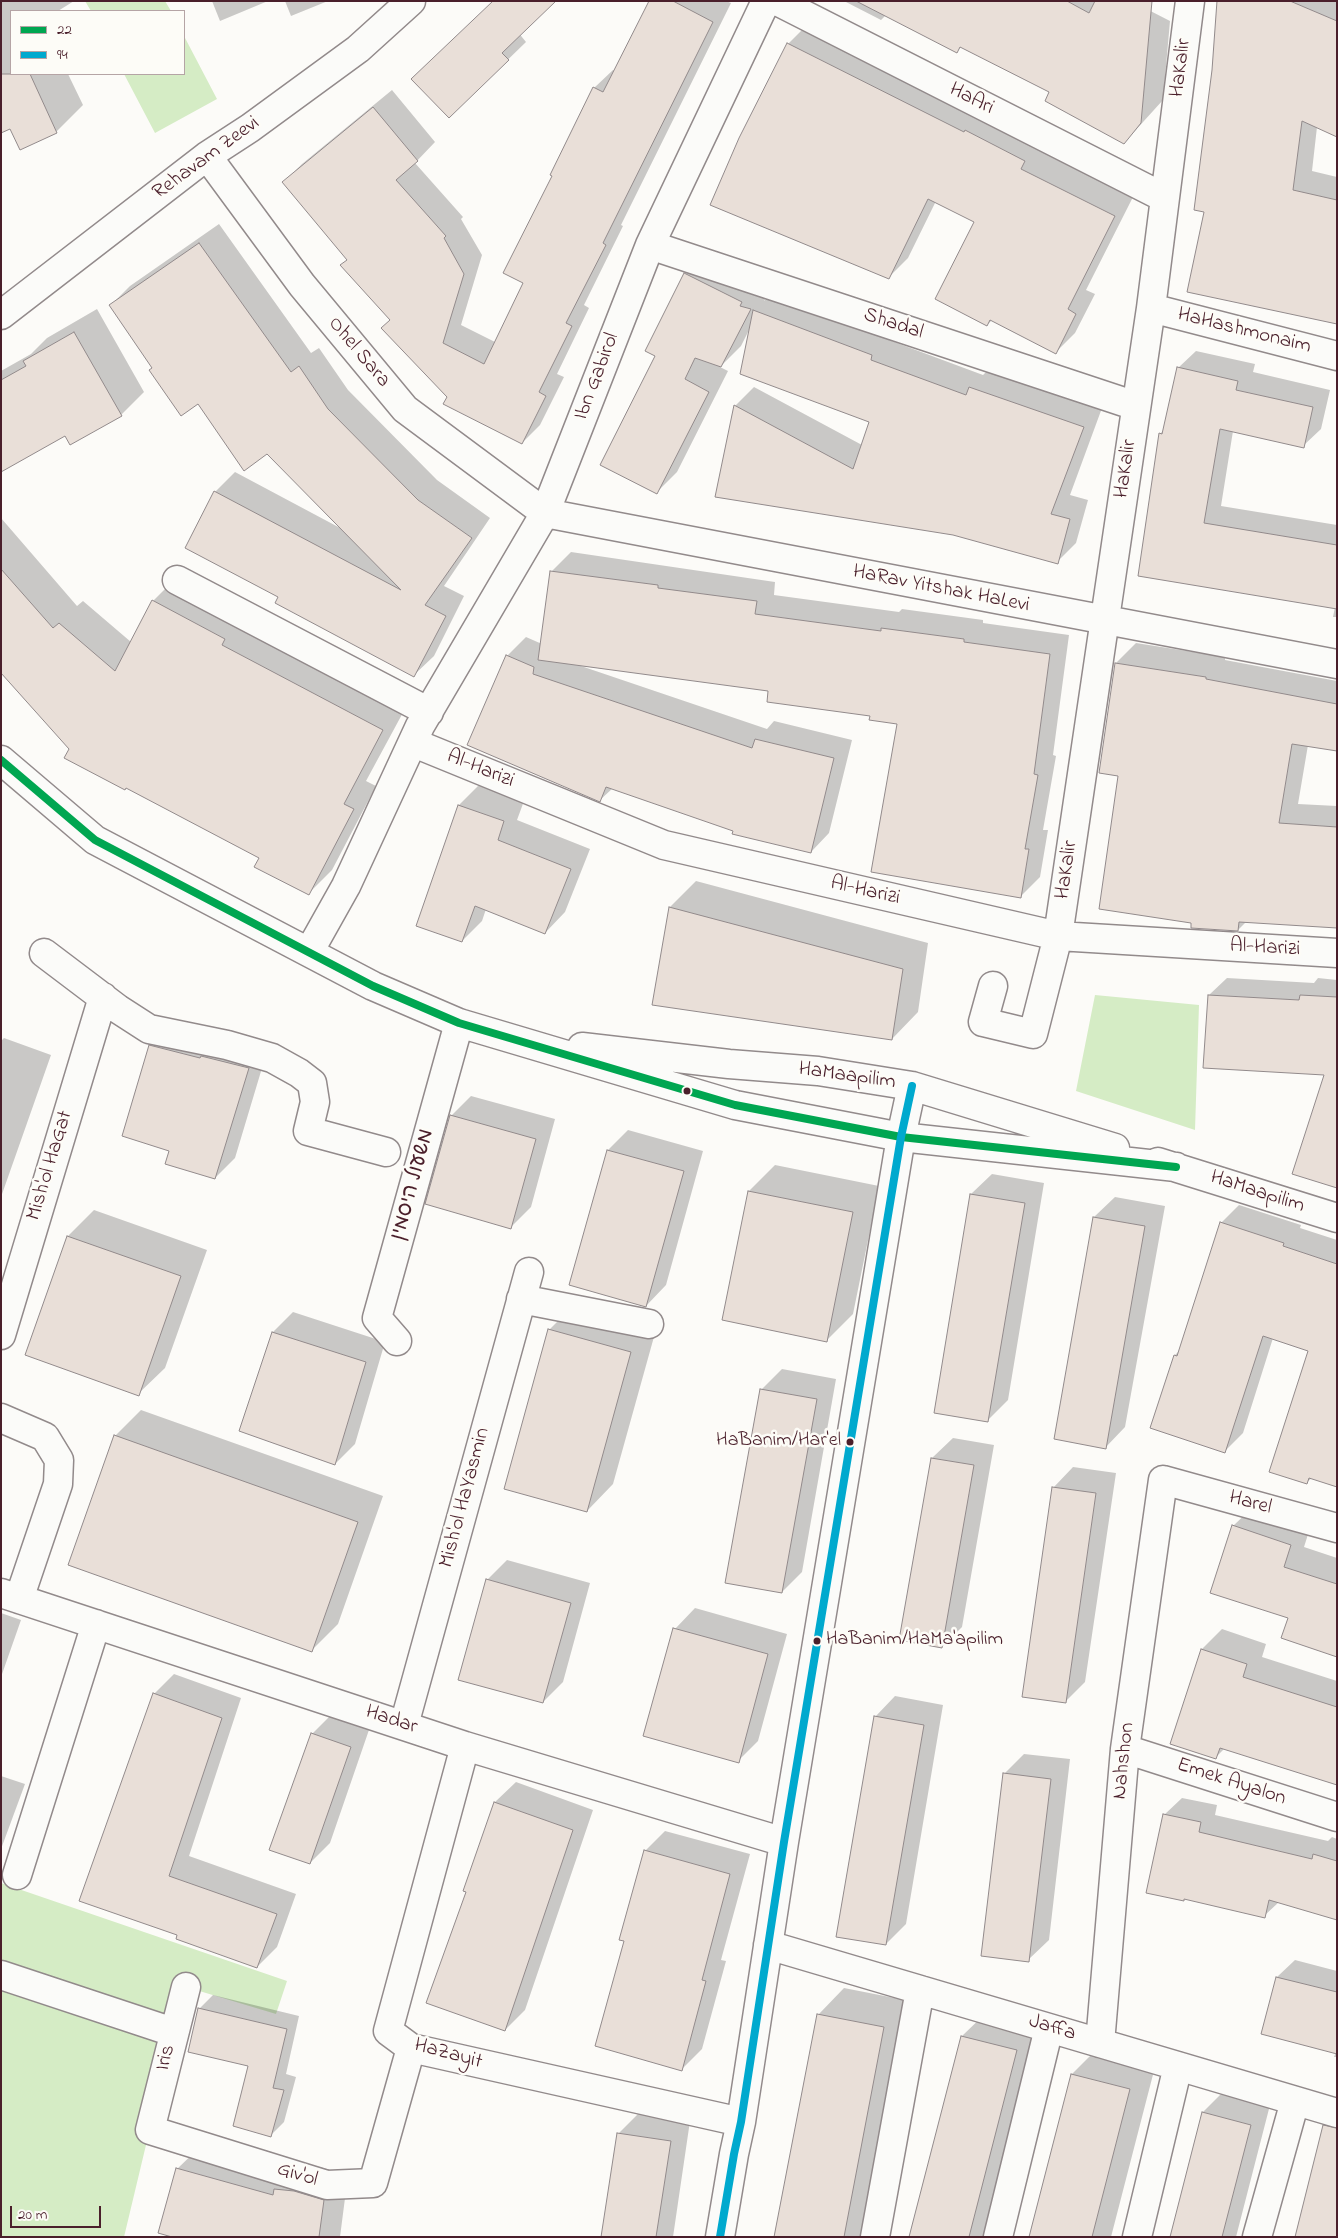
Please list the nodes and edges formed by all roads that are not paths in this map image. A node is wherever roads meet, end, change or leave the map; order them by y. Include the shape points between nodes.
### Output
1 (411, 1) edge
2 (766, 1) edge
3 (777, 1) edge
4 (1190, 1) edge
5 (207, 156) junction
6 (1165, 198) junction
7 (650, 244) junction
8 (1150, 308) junction
9 (1, 315) edge
10 (1337, 356) edge
11 (1136, 406) junction
12 (545, 513) junction
13 (177, 580) dead end
14 (1104, 621) junction
15 (1337, 664) edge
16 (429, 712) junction
17 (414, 743) junction
18 (1, 760) edge
19 (1058, 936) junction
20 (309, 952) junction
21 (1337, 953) edge
22 (44, 954) dead end
23 (993, 986) dead end
24 (103, 998) junction
25 (459, 1023) junction
26 (506, 1038) junction
27 (912, 1086) junction
28 (901, 1137) junction
29 (386, 1152) dead end
30 (1176, 1167) junction
31 (1337, 1218) edge
32 (529, 1272) dead end
33 (521, 1299) junction
34 (649, 1324) dead end
35 (1, 1335) edge
36 (397, 1341) dead end
37 (1, 1418) edge
38 (1163, 1480) joint
39 (1337, 1528) edge
40 (10, 1596) edge
41 (96, 1624) junction
42 (404, 1725) junction
43 (465, 1746) junction
44 (1125, 1749) junction
45 (1337, 1817) edge
46 (784, 1842) junction
47 (17, 1874) dead end
48 (768, 1945) junction
49 (1, 1975) edge
50 (186, 1987) dead end
51 (920, 1990) junction
52 (1049, 2028) junction
53 (174, 2032) junction
54 (1100, 2043) junction
55 (411, 2048) junction
56 (1178, 2066) junction
57 (1295, 2101) junction
58 (1337, 2113) edge
59 (741, 2122) junction
60 (150, 2130) joint
61 (720, 2237) edge
62 (875, 2237) edge
63 (998, 2237) edge
64 (1137, 2237) edge
65 (1257, 2237) edge

1 - 5 street, Rehavam Zeevi via 358,49
2 - 7 street, Ibn Gabirol
3 - 6 street, HaAri
4 - 6 street, HaKalir
5 - 9 street, Rehavam Zeevi
5 - 12 street, Ohel Sara via 302,285 405,409
6 - 8 street, HaKalir
7 - 11 street, Shadal
7 - 12 street, Ibn Gabirol
8 - 10 street, HaHashmonaim
8 - 11 street, HaKalir
11 - 14 street, HaKalir
12 - 14 street, HaRav Yitshak HaLevi
12 - 16 street, Ibn Gabirol
13 - 16 street
14 - 15 street, HaRav Yitshak HaLevi
14 - 19 street, HaKalir
16 - 17 street, Ibn Gabirol
17 - 19 street, Al-Harizi via 664,845
17 - 20 street, Ibn Gabirol via 346,886
18 - 20 street, HaMaapilim via 95,840
19 - 21 street, Al-Harizi
19 - 23 street, HaKalir via 1033,1034 983,1022
20 - 25 street, HaMaapilim via 373,986
22 - 24 street
24 - 29 street via 149,1029 272,1058 312,1083 315,1102 308,1131
24 - 35 street, Mish'ol HaGat
25 - 26 street, HaMaapilim
25 - 36 street, משעול היסמין via 377,1318
26 - 27 street, HaMaapilim via 818,1071
26 - 28 street, HaMaapilim via 735,1105
27 - 28 street
27 - 30 street, HaMaapilim
28 - 30 street, HaMaapilim
28 - 46 street
30 - 31 street, HaMaapilim
32 - 33 street, Mish'ol HaYasmin
33 - 34 street
33 - 42 street, Mish'ol HaYasmin
37 - 40 street via 45,1437 59,1460 58,1484
38 - 39 street, Harel
38 - 44 street, Nahshon
40 - 41 street, Hadar
41 - 42 street, Hadar
41 - 47 street
42 - 43 street, Hadar
43 - 46 street, Hadar
43 - 55 street, HaZayit via 388,2031
44 - 45 street, Emek Ayalon
44 - 54 street, Nahshon
46 - 48 street
48 - 51 street, Jaffa
48 - 59 street
49 - 53 street
50 - 53 street, Iris
51 - 52 street, Jaffa
51 - 62 street
52 - 54 street, Jaffa
52 - 63 street
53 - 60 street, Iris
54 - 56 street, Jaffa
55 - 59 street, HaZayit
55 - 60 street, Giv'ol via 373,2183 326,2185
56 - 57 street, Jaffa
56 - 64 street
57 - 58 street, Jaffa
57 - 65 street
59 - 61 street

